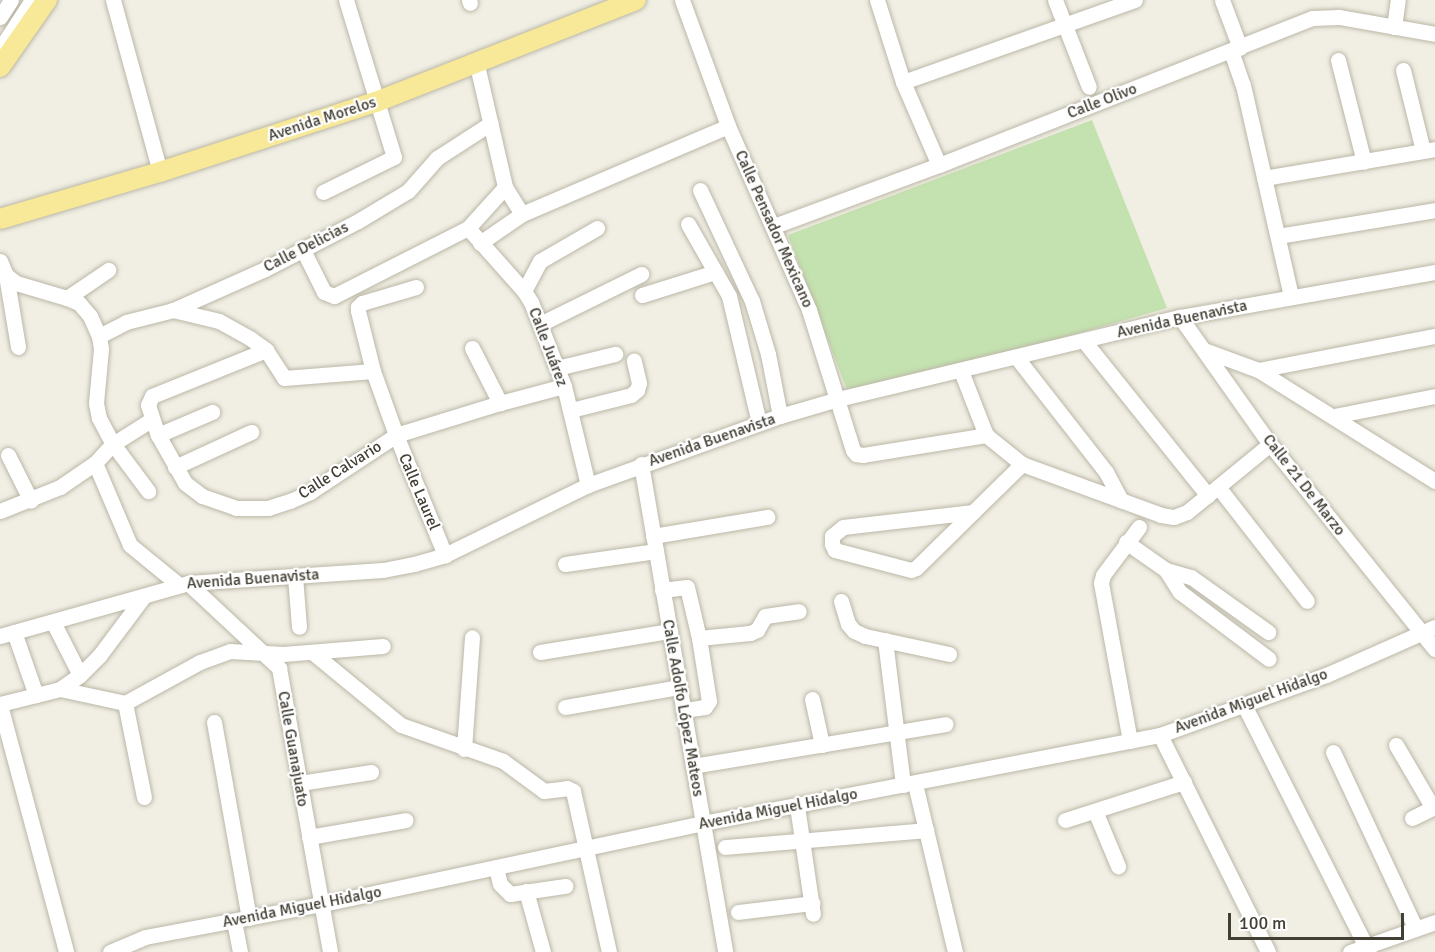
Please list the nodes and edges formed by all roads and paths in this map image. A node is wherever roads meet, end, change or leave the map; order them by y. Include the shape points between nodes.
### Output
1 (11, 0) edge
2 (32, 0) edge
3 (47, 0) edge
4 (113, 0) edge
5 (346, 0) edge
6 (636, 0) edge
7 (682, 0) edge
8 (1055, 0) edge
9 (1135, 0) edge
10 (1222, 0) edge
11 (1398, 0) edge
12 (879, 1) edge
13 (611, 5) edge
14 (0, 17) edge
15 (1064, 26) junction
16 (1394, 27) junction
17 (1435, 34) edge
18 (0, 49) edge
19 (1235, 49) junction
20 (1338, 60) dead end
21 (476, 61) junction
22 (0, 67) edge
23 (1403, 70) dead end
24 (903, 82) junction
25 (1089, 87) dead end
26 (376, 102) junction
27 (491, 123) junction
28 (728, 126) junction
29 (1429, 150) edge
30 (1364, 162) junction
31 (939, 165) junction
32 (160, 172) junction
33 (1264, 178) junction
34 (506, 187) junction
35 (700, 190) dead end
36 (323, 192) dead end
37 (1435, 210) edge
38 (522, 214) junction
39 (0, 219) edge
40 (688, 224) dead end
41 (774, 226) junction
42 (468, 228) junction
43 (597, 228) dead end
44 (1278, 236) junction
45 (480, 243) junction
46 (303, 250) junction
47 (3, 268) edge
48 (108, 270) dead end
49 (716, 272) junction
50 (1435, 272) edge
51 (641, 274) dead end
52 (416, 287) dead end
53 (524, 291) junction
54 (642, 295) dead end
55 (1291, 297) junction
56 (67, 298) junction
57 (173, 310) junction
58 (1180, 317) junction
59 (540, 324) junction
60 (99, 336) junction
61 (1435, 336) edge
62 (1084, 341) junction
63 (18, 346) dead end
64 (472, 348) dead end
65 (266, 350) junction
66 (1204, 350) junction
67 (615, 354) dead end
68 (1017, 358) junction
69 (634, 361) dead end
70 (557, 368) junction
71 (1258, 370) junction
72 (373, 371) junction
73 (961, 371) junction
74 (564, 386) junction
75 (1435, 396) edge
76 (838, 399) junction
77 (500, 403) junction
78 (571, 410) junction
79 (212, 412) dead end
80 (780, 416) junction
81 (1334, 416) junction
82 (151, 420) junction
83 (759, 423) junction
84 (251, 432) dead end
85 (158, 435) junction
86 (396, 435) junction
87 (986, 435) junction
88 (113, 444) junction
89 (1270, 444) junction
90 (8, 455) dead end
91 (95, 463) junction
92 (641, 464) junction
93 (1022, 464) junction
94 (175, 467) junction
95 (1435, 481) edge
96 (588, 485) junction
97 (148, 491) dead end
98 (1214, 492) junction
99 (1121, 500) junction
100 (30, 501) junction
101 (0, 511) edge
102 (973, 512) junction
103 (767, 517) dead end
104 (1138, 527) dead end
105 (1126, 542) junction
106 (654, 543) junction
107 (445, 555) junction
108 (565, 564) dead end
109 (1166, 570) junction
110 (295, 576) junction
111 (184, 584) junction
112 (663, 590) junction
113 (144, 596) junction
114 (841, 601) dead end
115 (1307, 601) dead end
116 (799, 611) dead end
117 (52, 622) junction
118 (298, 627) dead end
119 (1428, 630) edge
120 (670, 631) junction
121 (1268, 632) dead end
122 (4, 633) edge
123 (472, 637) dead end
124 (699, 638) junction
125 (885, 640) junction
126 (383, 646) dead end
127 (1435, 649) edge
128 (312, 652) junction
129 (540, 652) dead end
130 (263, 653) junction
131 (949, 654) dead end
132 (1269, 659) dead end
133 (80, 675) junction
134 (679, 687) junction
135 (60, 689) junction
136 (36, 695) junction
137 (812, 699) dead end
138 (125, 703) junction
139 (0, 705) edge
140 (1244, 705) junction
141 (565, 707) dead end
142 (683, 710) junction
143 (214, 722) dead end
144 (946, 724) dead end
145 (896, 733) junction
146 (1160, 735) junction
147 (1130, 741) junction
148 (822, 745) junction
149 (1396, 745) dead end
150 (464, 749) junction
151 (1333, 752) dead end
152 (693, 765) junction
153 (371, 772) dead end
154 (1184, 782) junction
155 (300, 783) junction
156 (909, 785) junction
157 (144, 797) dead end
158 (797, 806) junction
159 (1434, 807) edge
160 (1095, 811) junction
161 (1412, 818) dead end
162 (406, 820) dead end
163 (1065, 820) dead end
164 (703, 823) junction
165 (926, 830) junction
166 (309, 837) junction
167 (804, 841) junction
168 (725, 847) dead end
169 (586, 848) junction
170 (1118, 866) dead end
171 (496, 867) junction
172 (565, 886) dead end
173 (526, 891) junction
174 (322, 904) junction
175 (738, 912) dead end
176 (242, 919) junction
177 (1435, 922) edge
178 (1416, 929) junction
179 (127, 948) edge
180 (1368, 950) edge
181 (66, 952) edge
182 (110, 952) edge
183 (240, 952) edge
184 (330, 952) edge
185 (543, 952) edge
186 (609, 952) edge
187 (725, 952) edge
188 (955, 952) edge
189 (1268, 952) edge
190 (1350, 952) edge

1 - 14 street
2 - 18 street
3 - 22 main road
4 - 32 street
5 - 26 street
6 - 13 main road, Avenida Morelos
7 - 28 street, Calle Pensador Mexicano
8 - 15 street
9 - 15 street
10 - 19 street
11 - 16 street
12 - 24 street
13 - 21 main road, Avenida Morelos
15 - 24 street
15 - 25 street
16 - 17 street, Calle Olivo
16 - 19 street, Calle Olivo via 1325,16
19 - 31 street, Calle Olivo
19 - 33 street
20 - 30 street
21 - 26 main road, Avenida Morelos
21 - 27 street
23 - 29 street
24 - 31 street
26 - 32 main road, Avenida Morelos
26 - 36 street via 394,157
27 - 34 street
27 - 46 street, Calle Delicias via 437,158 408,191
28 - 38 street
28 - 41 street, Calle Pensador Mexicano
29 - 30 street
30 - 33 street
31 - 41 street, Calle Olivo
32 - 39 main road, Avenida Morelos
33 - 44 street
34 - 38 street
34 - 42 street
35 - 80 street via 752,301 768,354
37 - 44 street
38 - 45 street
40 - 49 street
41 - 76 street, Calle Pensador Mexicano via 809,310
42 - 45 street, Calle Juárez
42 - 46 street via 334,296 324,292
43 - 53 street via 540,261
44 - 55 street
45 - 53 street, Calle Juárez
46 - 57 street, Calle Delicias
47 - 56 street via 20,285
47 - 63 street
48 - 56 street
49 - 54 street
49 - 83 street via 732,307
50 - 55 street, Avenida Buenavista
51 - 59 street
52 - 72 street, Calle Laurel via 358,307
53 - 59 street, Calle Juárez
55 - 58 street, Avenida Buenavista
56 - 60 street via 83,307
57 - 60 street, Calle Delicias via 126,322
57 - 65 street via 219,321
58 - 62 street, Avenida Buenavista
58 - 66 street, Calle 21 De Marzo
59 - 70 street, Calle Juárez
60 - 88 street via 97,410
61 - 71 street
62 - 68 street, Avenida Buenavista
62 - 98 street
64 - 77 street
65 - 72 street via 280,374 290,379
65 - 82 street via 152,396 148,405
66 - 71 street
66 - 89 street, Calle 21 De Marzo
67 - 70 street
68 - 73 street, Avenida Buenavista
68 - 99 street via 1106,472
69 - 78 street via 639,383 632,395
70 - 74 street, Calle Juárez
71 - 81 street
72 - 86 street, Calle Laurel
73 - 76 street, Avenida Buenavista
73 - 87 street
74 - 77 street, Calle Calvario
74 - 78 street, Calle Juárez
75 - 81 street
76 - 80 street, Avenida Buenavista
76 - 87 street, Calle Pensador Mexicano via 856,454
77 - 86 street, Calle Calvario
78 - 96 street, Calle Juárez
79 - 85 street
80 - 83 street, Avenida Buenavista
81 - 95 street
82 - 85 street, Calle Calvario
82 - 88 street
83 - 92 street, Avenida Buenavista
84 - 94 street
85 - 94 street, Calle Calvario
86 - 94 street, Calle Calvario via 310,492 268,508 236,508 202,496 185,483
86 - 107 street, Calle Laurel
87 - 93 street
88 - 91 street
88 - 97 street
89 - 98 street
89 - 119 street, Calle 21 De Marzo
90 - 100 street
91 - 100 street via 60,487
91 - 111 street via 130,545
92 - 96 street, Avenida Buenavista
92 - 106 street, Calle Adolfo López Mateos
93 - 99 street
93 - 102 street
96 - 107 street, Avenida Buenavista
98 - 99 street via 1174,517
98 - 115 street
100 - 101 street
102 - 102 street via 843,527 832,536 832,544 835,550 911,570
103 - 106 street
104 - 105 street
105 - 109 street
105 - 147 street via 1101,583
106 - 108 street
106 - 112 street, Calle Adolfo López Mateos
107 - 110 street, Avenida Buenavista via 383,570
109 - 121 street via 1191,578
109 - 132 street via 1180,592
110 - 111 street, Avenida Buenavista
110 - 118 street
111 - 113 street, Avenida Buenavista
111 - 130 street, Calle Guanajuato
112 - 120 street, Calle Adolfo López Mateos
112 - 124 street via 687,587
113 - 117 street, Avenida Buenavista
113 - 133 street
114 - 125 street via 854,631
116 - 124 street via 765,616 757,630 750,633
117 - 122 street, Avenida Buenavista
117 - 133 street
119 - 127 street, Calle 21 De Marzo
119 - 140 street, Avenida Miguel Hidalgo via 1326,675
120 - 129 street
120 - 134 street, Calle Adolfo López Mateos
122 - 136 street
123 - 150 street
124 - 142 street via 709,701 705,707
125 - 131 street
125 - 145 street
126 - 128 street
128 - 130 street
128 - 150 street via 400,725
130 - 138 street via 230,651 200,662
130 - 155 street, Calle Guanajuato via 279,668
133 - 135 street
134 - 141 street
134 - 142 street, Calle Adolfo López Mateos
135 - 136 street
135 - 138 street
136 - 139 street
137 - 148 street
138 - 157 street
139 - 181 street
140 - 146 street, Avenida Miguel Hidalgo
140 - 180 street
142 - 152 street, Calle Adolfo López Mateos
143 - 176 street
144 - 145 street
145 - 148 street
145 - 156 street
146 - 147 street, Avenida Miguel Hidalgo
146 - 154 street
147 - 156 street, Avenida Miguel Hidalgo
148 - 152 street
149 - 159 street
150 - 169 street via 503,761 544,790 571,789
151 - 178 street
152 - 164 street, Calle Adolfo López Mateos
153 - 155 street
154 - 160 street
154 - 189 street
155 - 166 street, Calle Guanajuato
156 - 158 street, Avenida Miguel Hidalgo
156 - 165 street
158 - 164 street, Avenida Miguel Hidalgo
158 - 167 street
159 - 161 street
160 - 163 street
160 - 170 street
162 - 166 street
164 - 169 street, Avenida Miguel Hidalgo
164 - 187 street, Calle Adolfo López Mateos
165 - 167 street
165 - 188 street
166 - 174 street, Calle Guanajuato
167 - 168 street
167 - 175 street via 812,908
169 - 171 street, Avenida Miguel Hidalgo
169 - 186 street
171 - 173 street via 504,891
171 - 174 street, Avenida Miguel Hidalgo
172 - 173 street
173 - 185 street
174 - 176 street, Avenida Miguel Hidalgo
174 - 184 street, Calle Guanajuato
176 - 179 street, Avenida Miguel Hidalgo via 145,937
176 - 183 street
177 - 178 street
178 - 180 street
179 - 182 street, Avenida Miguel Hidalgo
180 - 190 street

